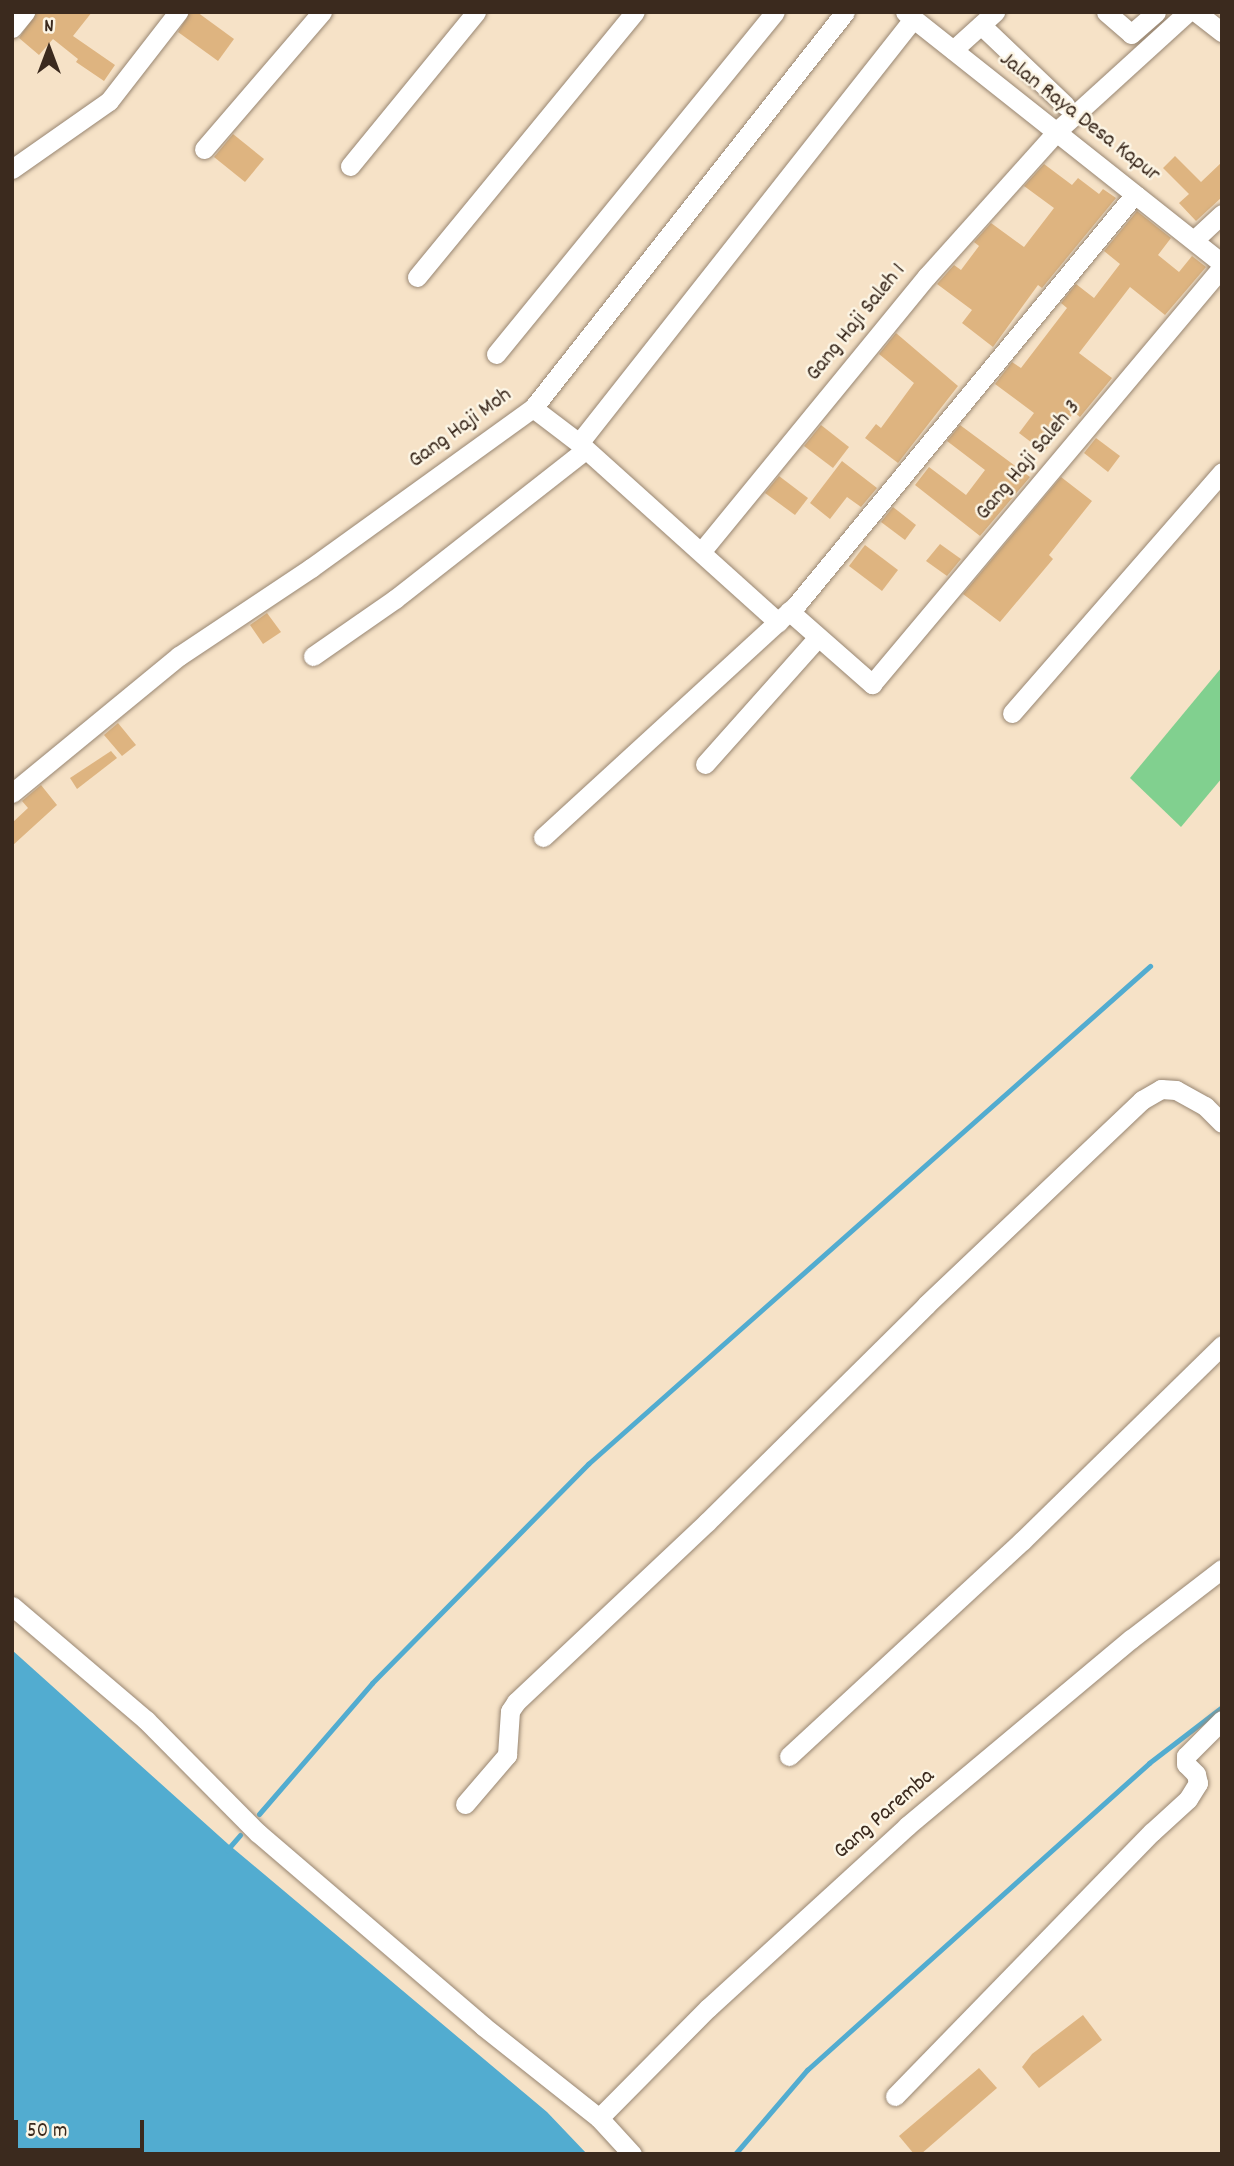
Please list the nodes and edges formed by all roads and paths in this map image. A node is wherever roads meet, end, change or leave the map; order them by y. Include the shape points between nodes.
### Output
1 (25, 12) edge
2 (178, 12) edge
3 (323, 12) edge
4 (477, 12) edge
5 (635, 12) edge
6 (775, 12) edge
7 (845, 12) edge
8 (1106, 12) edge
9 (1156, 12) edge
10 (1188, 12) edge
11 (1196, 12) edge
12 (909, 15) edge
13 (988, 19) edge
14 (12, 28) edge
15 (1222, 32) edge
16 (953, 50) junction
17 (1065, 105) dead end
18 (1057, 131) junction
19 (204, 149) dead end
20 (350, 166) dead end
21 (12, 169) edge
22 (1135, 194) junction
23 (1222, 214) edge
24 (1194, 240) junction
25 (1222, 265) edge
26 (416, 277) dead end
27 (496, 354) dead end
28 (533, 408) junction
29 (582, 447) junction
30 (1222, 471) edge
31 (701, 552) junction
32 (783, 617) junction
33 (818, 637) junction
34 (313, 656) dead end
35 (1012, 713) dead end
36 (705, 764) dead end
37 (12, 793) edge
38 (543, 837) dead end
39 (1222, 1124) edge
40 (1222, 1345) edge
41 (1222, 1569) edge
42 (12, 1606) edge
43 (1222, 1720) edge
44 (789, 1756) dead end
45 (465, 1804) dead end
46 (895, 2096) dead end
47 (599, 2118) junction
48 (632, 2154) edge

1 - 14 street
2 - 21 street via 109,102
3 - 19 street
4 - 20 street
5 - 26 street
6 - 27 street
7 - 28 street, Gang Haji Moh
8 - 9 street via 1131,34
10 - 18 street, Gang Haji Saleh 1
11 - 15 street
12 - 16 street, Jalan Raya Desa Kapur
12 - 29 street
13 - 16 street
13 - 17 street
16 - 18 street, Jalan Raya Desa Kapur
18 - 22 street, Jalan Raya Desa Kapur
18 - 31 street, Gang Haji Saleh 1 via 927,276
22 - 24 street, Jalan Raya Desa Kapur
22 - 32 street
23 - 24 street
24 - 25 street, Jalan Raya Desa Kapur
25 - 33 street, Gang Haji Saleh 3 via 872,684
28 - 29 street
28 - 37 street, Gang Haji Moh via 311,568 179,656
29 - 31 street
29 - 34 street via 395,599
30 - 35 street
31 - 32 street
32 - 33 street
32 - 38 street
33 - 36 street
39 - 45 street via 1205,1106 1176,1090 1161,1089 1142,1100 516,1702 510,1711 507,1755
40 - 44 street via 1022,1541
41 - 47 street, Gang Paremba via 907,1826 708,2008
42 - 47 street via 146,1720 258,1833 483,2026
43 - 46 street via 1186,1756 1198,1783 1188,1799
47 - 48 street

